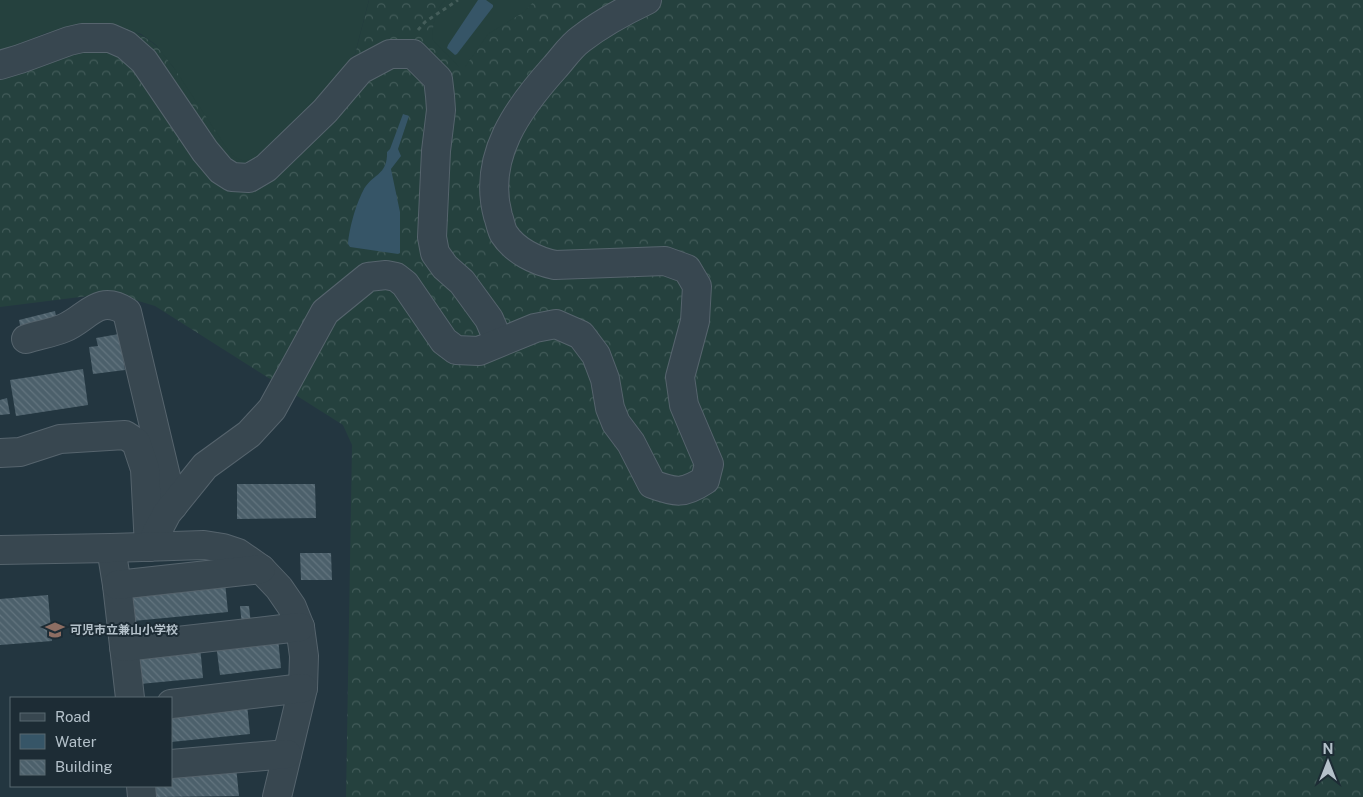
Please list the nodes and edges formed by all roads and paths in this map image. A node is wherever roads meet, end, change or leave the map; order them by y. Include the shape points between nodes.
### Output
1 (458, 0) edge
2 (647, 0) edge
3 (395, 54) junction
4 (0, 65) edge
5 (26, 338) dead end
6 (499, 342) junction
7 (0, 453) edge
8 (173, 506) junction
9 (149, 547) junction
10 (111, 548) junction
11 (0, 550) edge
12 (261, 569) junction
13 (117, 585) junction
14 (300, 627) junction
15 (124, 647) junction
16 (303, 688) junction
17 (130, 697) edge
18 (172, 704) edge
19 (287, 754) junction
20 (172, 764) edge
21 (277, 797) edge

1 - 3 path via 425,22
2 - 6 street via 580,39 534,90 507,132 496,163 496,207 503,233 517,248 540,262 555,265 665,261 687,269 697,286 695,321 680,377 684,405 709,464 705,480 692,489 672,491 652,484 631,443 616,423 596,355 581,335 556,324 535,328
3 - 4 street via 360,70 326,111 266,168 249,178 232,177 221,170 144,61 110,38 69,41
3 - 6 street via 413,54 438,79 441,110 432,238 435,253 462,282 489,319
5 - 8 street via 64,328 94,307 118,306 127,312
6 - 8 street via 479,351 456,350 444,341 396,277 368,277 326,312 272,409 249,434 205,466
7 - 9 street via 20,452 60,439 125,435 136,442 145,469
8 - 9 street
9 - 10 street
9 - 12 street via 204,545 223,548 238,553
10 - 11 street
10 - 13 street
12 - 13 street
12 - 14 street via 292,607
13 - 15 street
14 - 15 street
14 - 16 street via 304,656
15 - 17 street
16 - 18 street
16 - 19 street
19 - 20 street
19 - 21 street

